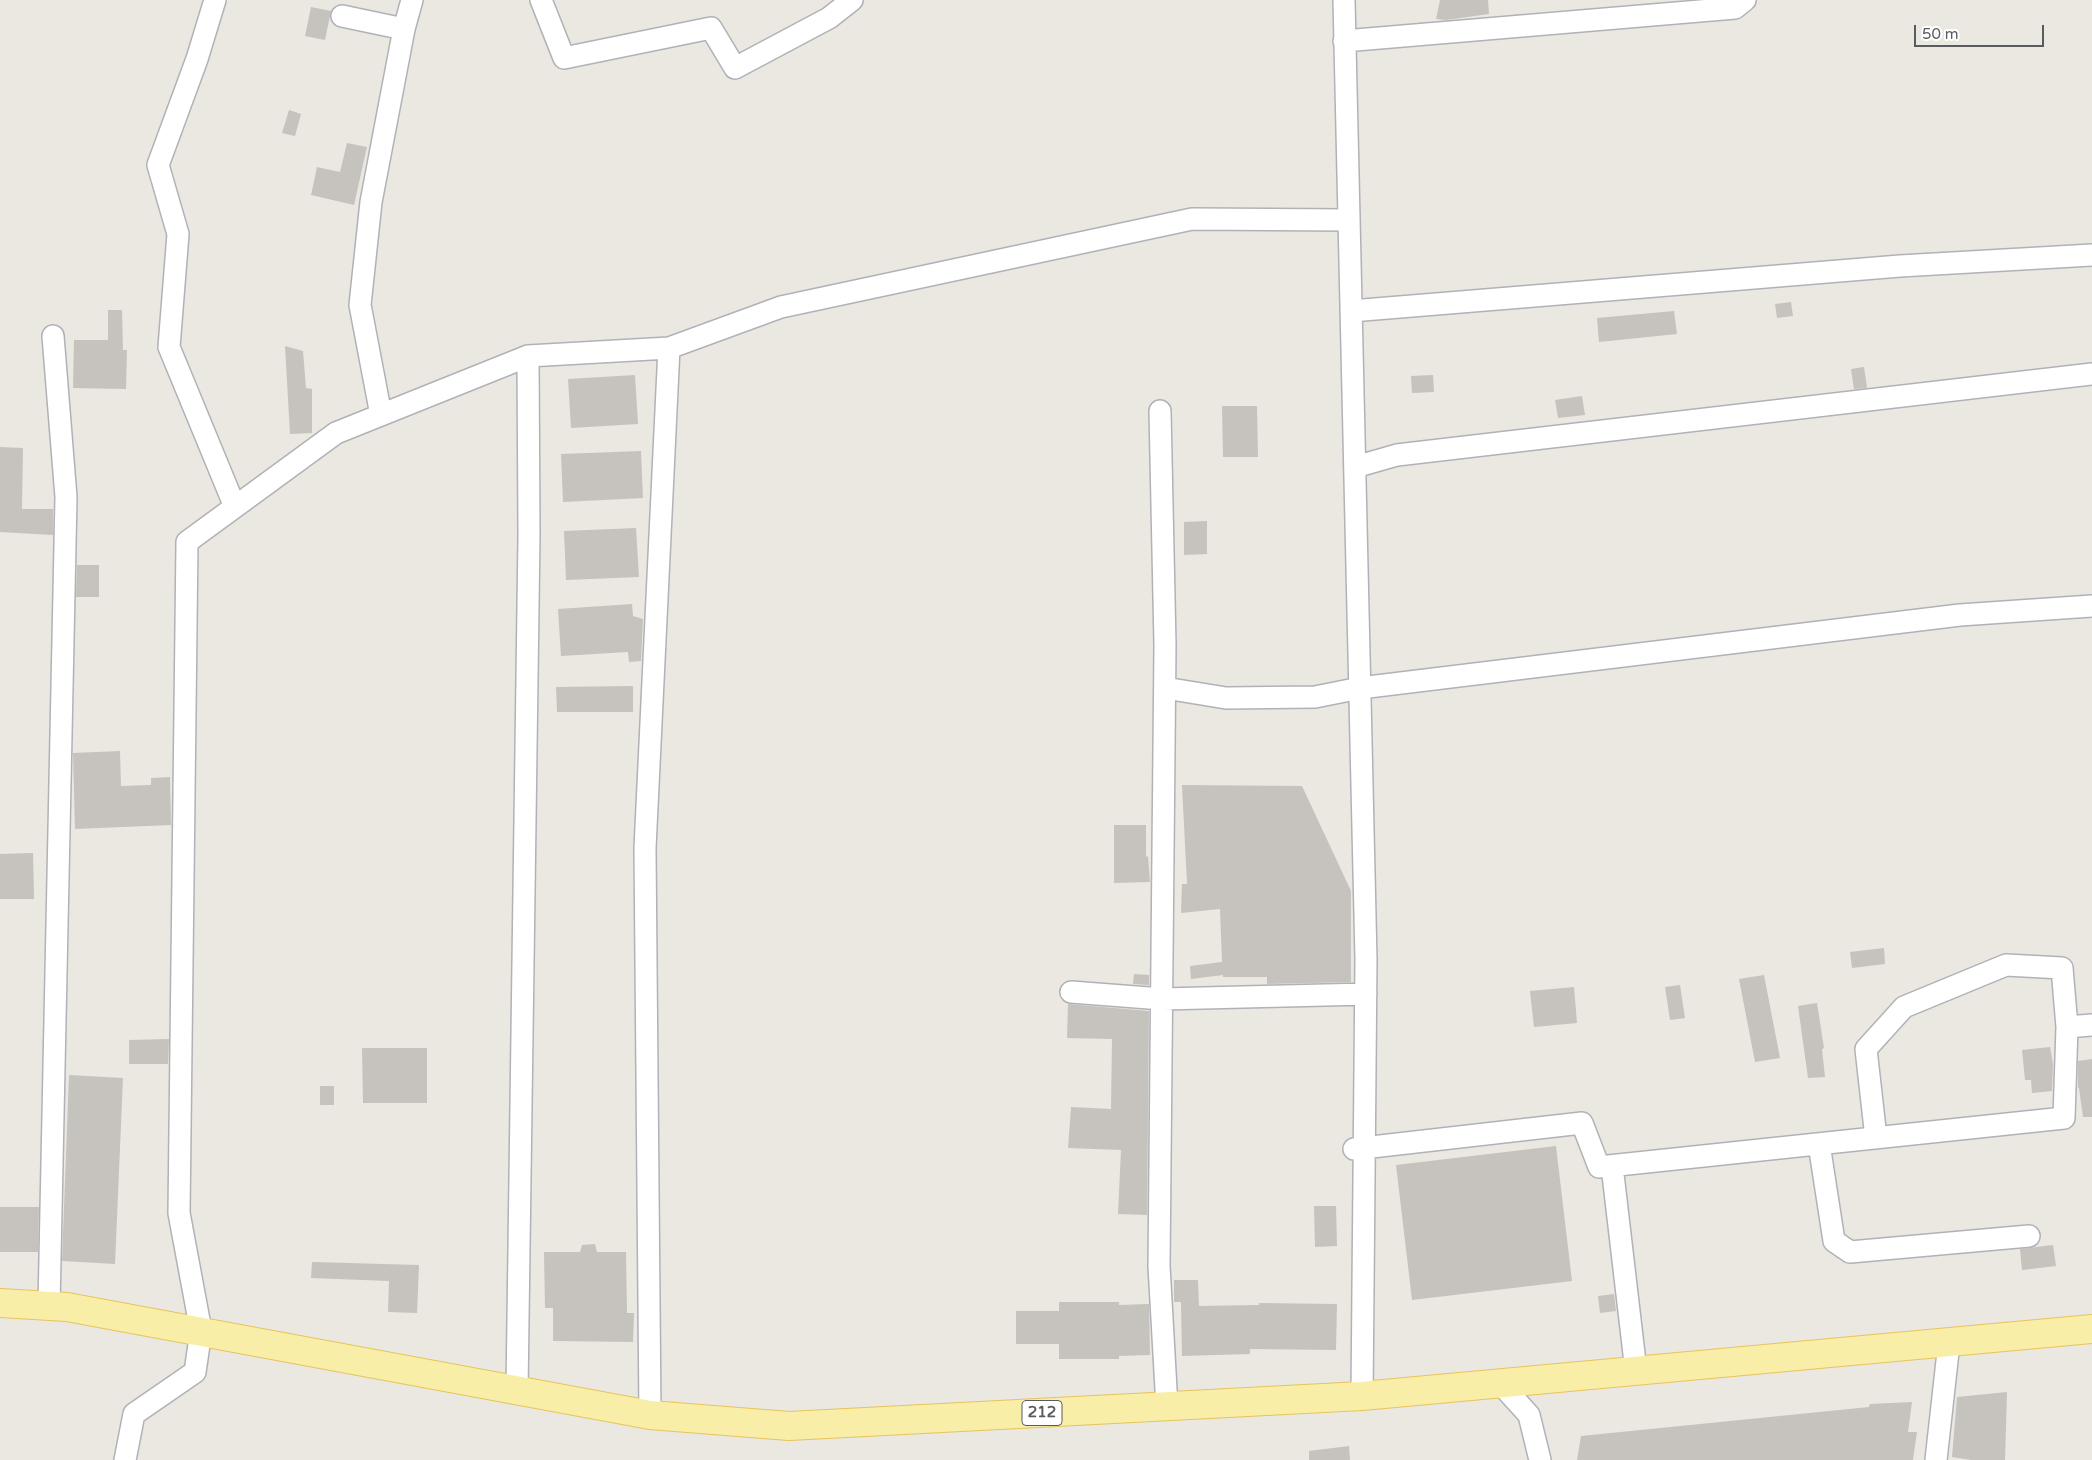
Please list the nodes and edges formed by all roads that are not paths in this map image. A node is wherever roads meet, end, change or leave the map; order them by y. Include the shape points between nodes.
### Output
1 (215, 0) edge
2 (412, 0) edge
3 (541, 0) edge
4 (852, 0) edge
5 (1344, 0) edge
6 (1745, 0) edge
7 (342, 16) dead end
8 (404, 29) junction
9 (1344, 41) junction
10 (1349, 220) junction
11 (2092, 255) edge
12 (1351, 312) junction
13 (53, 336) dead end
14 (670, 348) junction
15 (528, 356) junction
16 (2092, 374) edge
17 (1160, 411) dead end
18 (381, 415) junction
19 (1355, 467) junction
20 (235, 507) junction
21 (2092, 606) edge
22 (1165, 688) junction
23 (1360, 688) junction
24 (1071, 992) dead end
25 (1366, 994) junction
26 (1162, 999) junction
27 (2092, 1025) edge
28 (2067, 1027) junction
29 (1876, 1138) junction
30 (1819, 1144) junction
31 (1359, 1148) junction
32 (1612, 1166) junction
33 (2029, 1236) dead end
34 (0, 1303) edge
35 (49, 1305) junction
36 (2092, 1329) edge
37 (201, 1332) junction
38 (1949, 1343) junction
39 (1636, 1371) junction
40 (1500, 1383) junction
41 (517, 1390) junction
42 (1362, 1396) junction
43 (1167, 1406) junction
44 (650, 1415) junction
45 (125, 1460) edge
46 (1540, 1460) edge
47 (1936, 1460) edge

1 - 20 street via 158,165 178,234 169,347
2 - 8 street
3 - 4 street via 564,58 711,28 735,68 829,18
5 - 9 street
6 - 9 street via 1735,8
7 - 8 street
8 - 18 street via 371,202 360,305
9 - 10 street
10 - 12 street
10 - 14 street via 1192,219 781,307
11 - 12 street via 1900,266
12 - 19 street
13 - 35 street via 66,497
14 - 15 street
14 - 44 street via 645,848
15 - 18 street
15 - 41 street via 529,535
16 - 19 street via 1397,455
17 - 22 street
18 - 20 street via 336,433
19 - 23 street
20 - 37 street via 187,542 179,1214
21 - 23 street via 1960,615
22 - 23 street via 1226,698 1315,697
22 - 26 street
23 - 25 street
24 - 26 street
25 - 26 street
25 - 31 street
26 - 43 street via 1158,1266
27 - 28 street
28 - 29 street via 2064,1118
28 - 29 street via 2062,968 2006,965 1904,1007 1866,1049
29 - 30 street
30 - 32 street
30 - 33 street via 1834,1241 1850,1252
31 - 32 street via 1582,1123 1599,1167
31 - 42 street
32 - 39 street
34 - 35 main road, 212
35 - 37 main road, 212
36 - 38 main road, 212
37 - 41 main road, 212
37 - 45 street via 195,1372 134,1414
38 - 39 main road, 212
38 - 47 street
39 - 40 main road, 212
40 - 42 main road, 212
40 - 46 street via 1529,1415
41 - 44 main road, 212
42 - 43 main road, 212
43 - 44 main road, 212 via 789,1426

